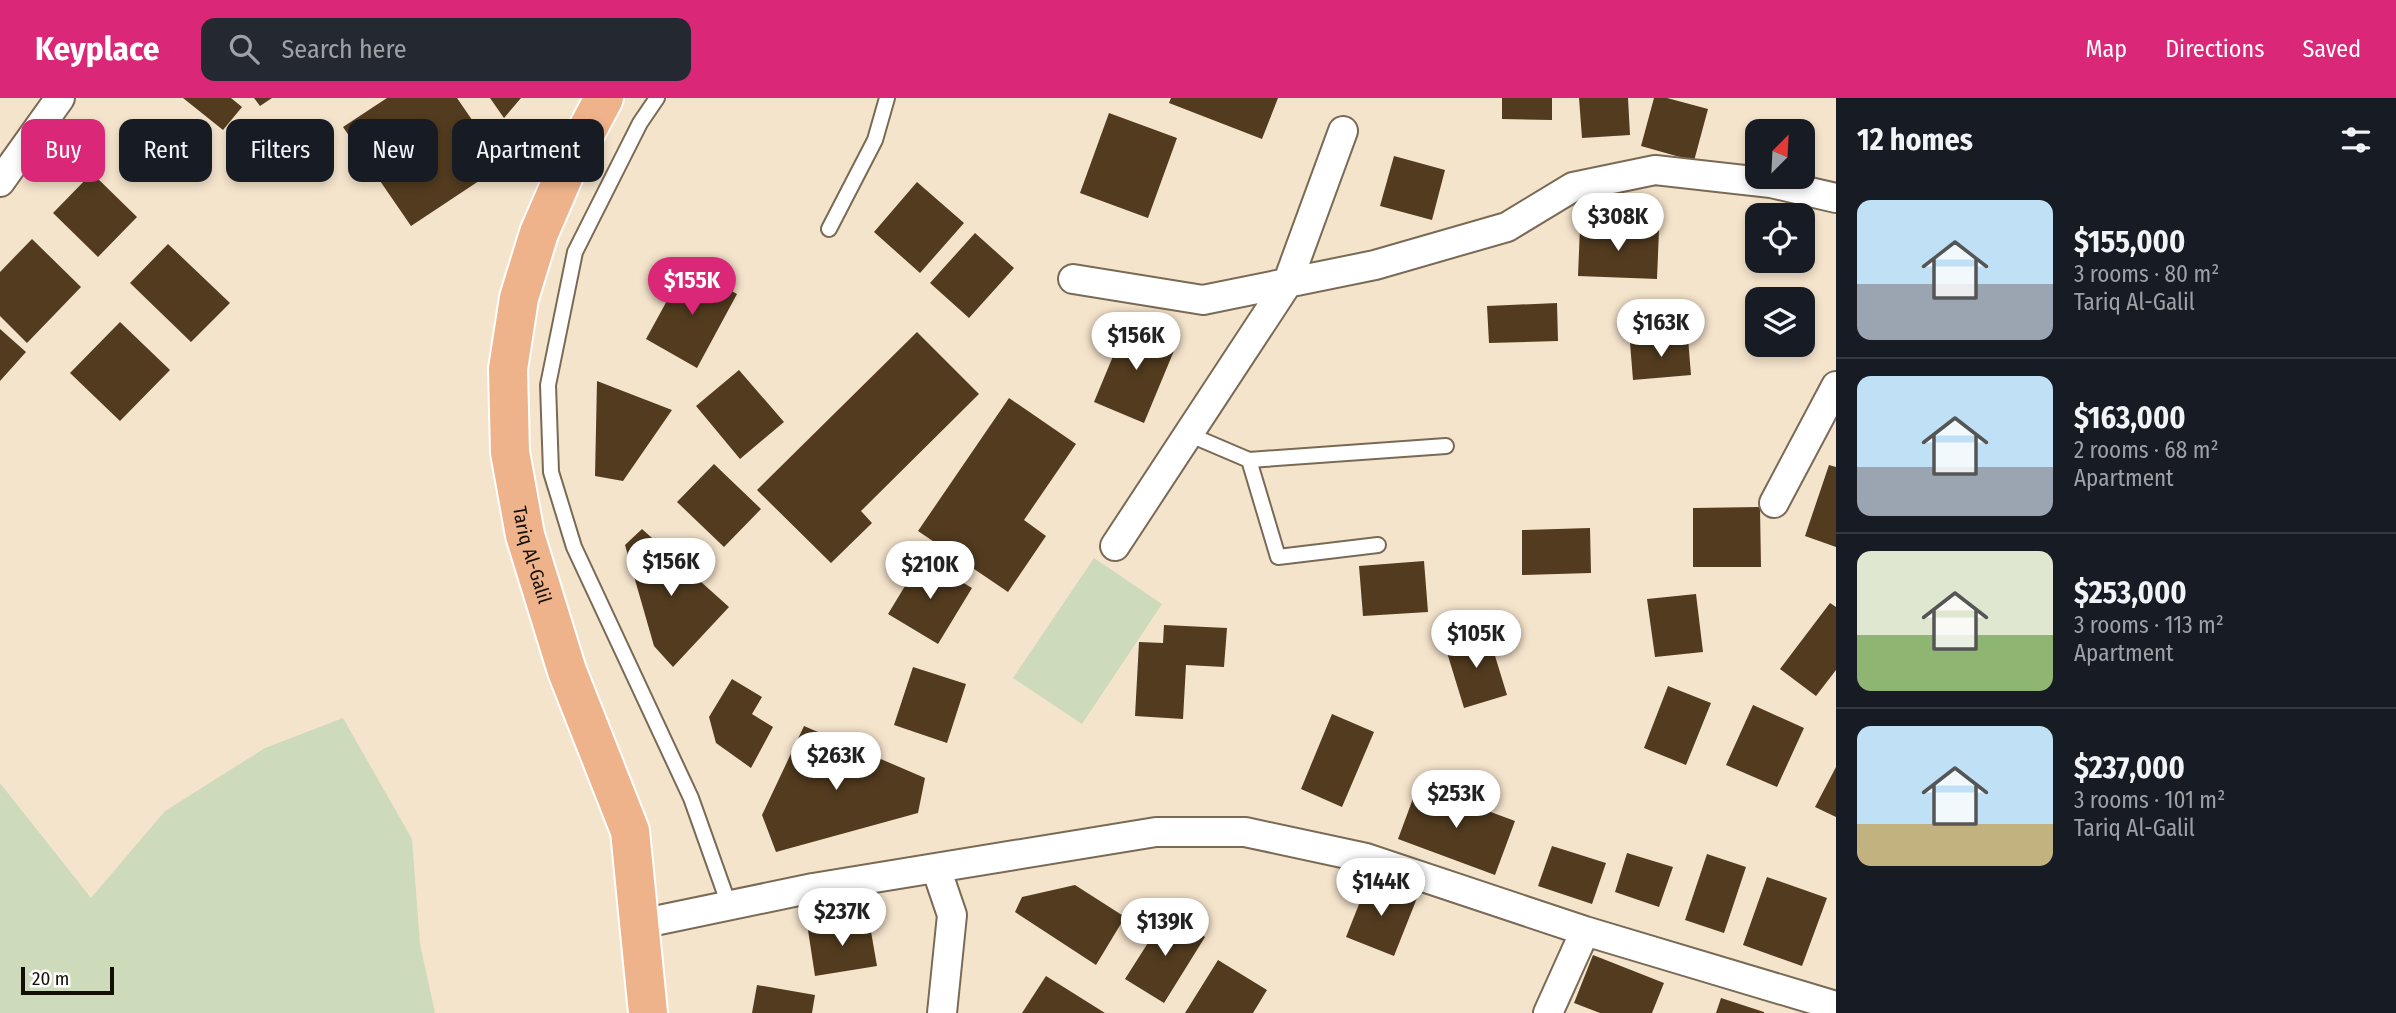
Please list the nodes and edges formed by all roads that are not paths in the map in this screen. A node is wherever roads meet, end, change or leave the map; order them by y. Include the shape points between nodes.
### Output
1 (61, 98) edge
2 (604, 98) edge
3 (657, 98) edge
4 (887, 98) edge
5 (1343, 131) dead end
6 (0, 182) edge
7 (1836, 198) edge
8 (829, 229) dead end
9 (1073, 279) dead end
10 (1287, 284) junction
11 (1836, 386) edge
12 (1188, 434) junction
13 (1446, 446) dead end
14 (1249, 460) junction
15 (1774, 503) dead end
16 (1378, 545) dead end
17 (1115, 546) dead end
18 (936, 868) junction
19 (729, 905) junction
20 (640, 924) junction
21 (1585, 931) junction
22 (1836, 1006) edge
23 (648, 1013) edge
24 (942, 1013) edge
25 (1548, 1013) edge

1 - 6 street
2 - 20 main road, Tariq Al-Galil via 539,233 519,298 508,369 510,452 525,535 567,671 630,831
3 - 19 lane via 575,252 548,385 551,472 574,547 691,797
4 - 8 lane via 875,140
5 - 10 street
7 - 10 street via 1771,183 1655,170 1573,187 1507,226 1375,265
9 - 10 street via 1203,300
10 - 12 street
11 - 15 street
12 - 14 lane
12 - 17 street
13 - 14 lane
14 - 16 lane via 1278,557
18 - 19 street
18 - 21 street via 1156,832 1245,832 1366,858
18 - 24 street via 952,915
19 - 20 street
20 - 23 main road, Tariq Al-Galil
21 - 22 street
21 - 25 street

